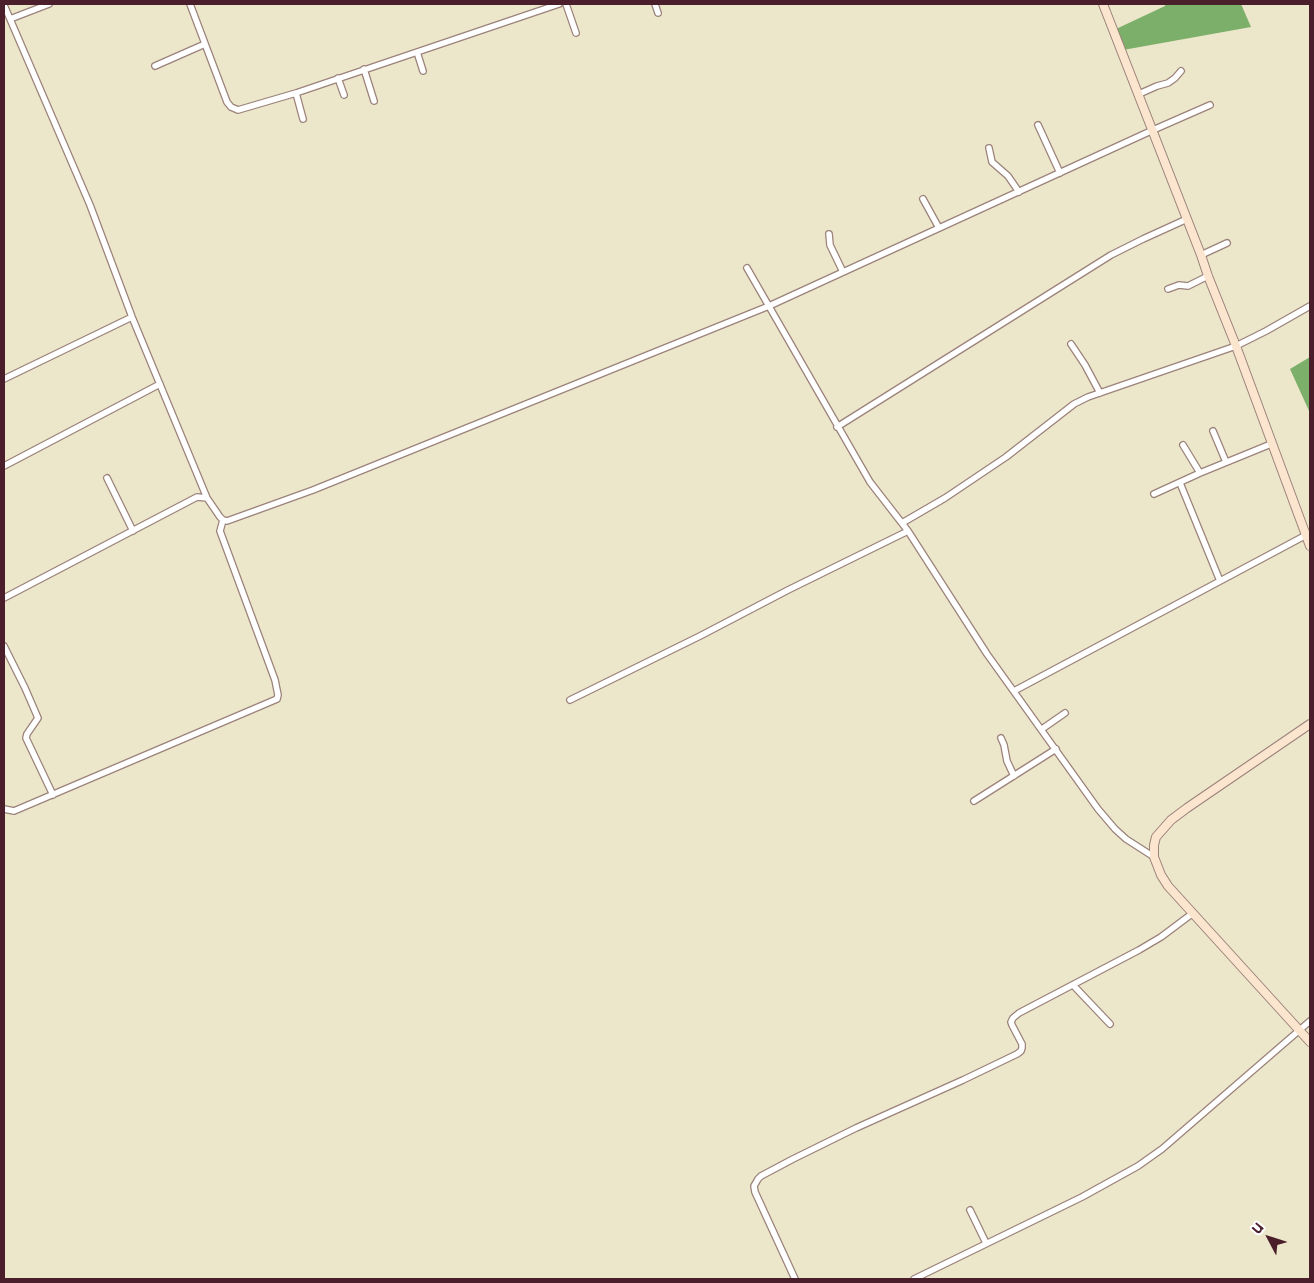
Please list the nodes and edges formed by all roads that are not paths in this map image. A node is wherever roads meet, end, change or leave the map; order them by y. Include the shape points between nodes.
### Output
1 (49, 4) edge
2 (190, 4) edge
3 (559, 4) edge
4 (566, 4) edge
5 (655, 4) edge
6 (1103, 4) edge
7 (4, 6) edge
8 (658, 13) dead end
9 (10, 19) junction
10 (576, 33) dead end
11 (205, 44) junction
12 (417, 52) junction
13 (156, 66) dead end
14 (364, 69) junction
15 (423, 71) dead end
16 (1181, 71) dead end
17 (338, 78) junction
18 (296, 93) junction
19 (1139, 94) junction
20 (344, 95) dead end
21 (374, 101) dead end
22 (1210, 105) dead end
23 (303, 119) dead end
24 (1038, 125) dead end
25 (1153, 130) junction
26 (989, 148) dead end
27 (1060, 173) junction
28 (1019, 192) junction
29 (923, 199) dead end
30 (1187, 219) junction
31 (939, 228) junction
32 (828, 234) dead end
33 (1227, 243) dead end
34 (1201, 255) junction
35 (748, 268) dead end
36 (843, 272) junction
37 (1208, 276) junction
38 (1168, 289) dead end
39 (769, 306) junction
40 (1310, 306) edge
41 (132, 316) junction
42 (1071, 344) dead end
43 (1236, 346) junction
44 (4, 379) edge
45 (160, 384) junction
46 (1100, 393) junction
47 (837, 427) junction
48 (1213, 431) dead end
49 (1271, 444) junction
50 (1184, 445) dead end
51 (1226, 462) junction
52 (4, 466) edge
53 (1200, 473) junction
54 (107, 478) dead end
55 (1180, 483) junction
56 (1154, 494) dead end
57 (207, 498) junction
58 (223, 520) junction
59 (902, 523) junction
60 (133, 531) junction
61 (908, 531) junction
62 (1308, 534) edge
63 (1310, 546) edge
64 (1220, 581) junction
65 (4, 598) edge
66 (4, 646) edge
67 (1014, 691) junction
68 (570, 700) dead end
69 (1065, 713) dead end
70 (1310, 724) edge
71 (1042, 729) junction
72 (1001, 738) dead end
73 (1056, 749) junction
74 (1014, 776) junction
75 (53, 795) junction
76 (974, 801) dead end
77 (4, 809) edge
78 (1154, 857) junction
79 (1193, 913) junction
80 (1074, 985) junction
81 (1310, 1021) edge
82 (1110, 1024) dead end
83 (1300, 1031) junction
84 (1310, 1042) edge
85 (970, 1210) dead end
86 (986, 1243) junction
87 (795, 1279) edge
88 (914, 1279) edge

1 - 9 street
2 - 11 street
3 - 12 street
4 - 10 street
5 - 8 street
6 - 19 main road
7 - 9 street
9 - 41 street via 90,205
11 - 13 street
11 - 18 street via 231,107 241,110
12 - 14 street
12 - 15 street
14 - 17 street
14 - 21 street
16 - 19 street via 1168,83
17 - 18 street
17 - 20 street
18 - 23 street
19 - 25 main road
22 - 25 street
24 - 27 street
25 - 27 street
25 - 30 main road
26 - 28 street via 992,162 1008,176
27 - 28 street
28 - 31 street
29 - 31 street
30 - 34 main road
30 - 47 street via 1111,256
31 - 36 street
32 - 36 street via 832,252
33 - 34 street
34 - 37 main road
35 - 39 street
36 - 39 street
37 - 38 street via 1188,286
37 - 43 main road
39 - 47 street
39 - 58 street via 313,490 232,520
40 - 43 street
41 - 44 street
41 - 45 street
42 - 46 street
43 - 46 street
43 - 49 main road
45 - 52 street
45 - 57 street
46 - 59 street via 1074,404 1006,457
47 - 59 street via 870,482
48 - 51 street
49 - 51 street
49 - 62 main road
50 - 53 street
51 - 53 street
53 - 55 street
54 - 60 street
55 - 56 street
55 - 64 street
57 - 58 street
57 - 60 street via 197,497
58 - 75 street via 220,531 275,680 278,698
59 - 61 street
60 - 65 street
61 - 67 street
61 - 68 street
62 - 63 main road
62 - 64 street
64 - 67 street
66 - 75 street via 38,718 26,738
67 - 71 street
69 - 71 street
70 - 78 main road via 1171,820 1156,837
71 - 73 street
72 - 74 street
73 - 74 street
73 - 78 street via 1115,829
74 - 76 street
75 - 77 street via 14,811
78 - 79 main road via 1168,886
79 - 80 street via 1161,937
79 - 83 main road
80 - 82 street
80 - 87 street via 1013,1018 1012,1025 1022,1044 1021,1051 856,1128 758,1179 754,1192
81 - 83 street
83 - 84 main road
83 - 86 street via 1138,1166
85 - 86 street
86 - 88 street

